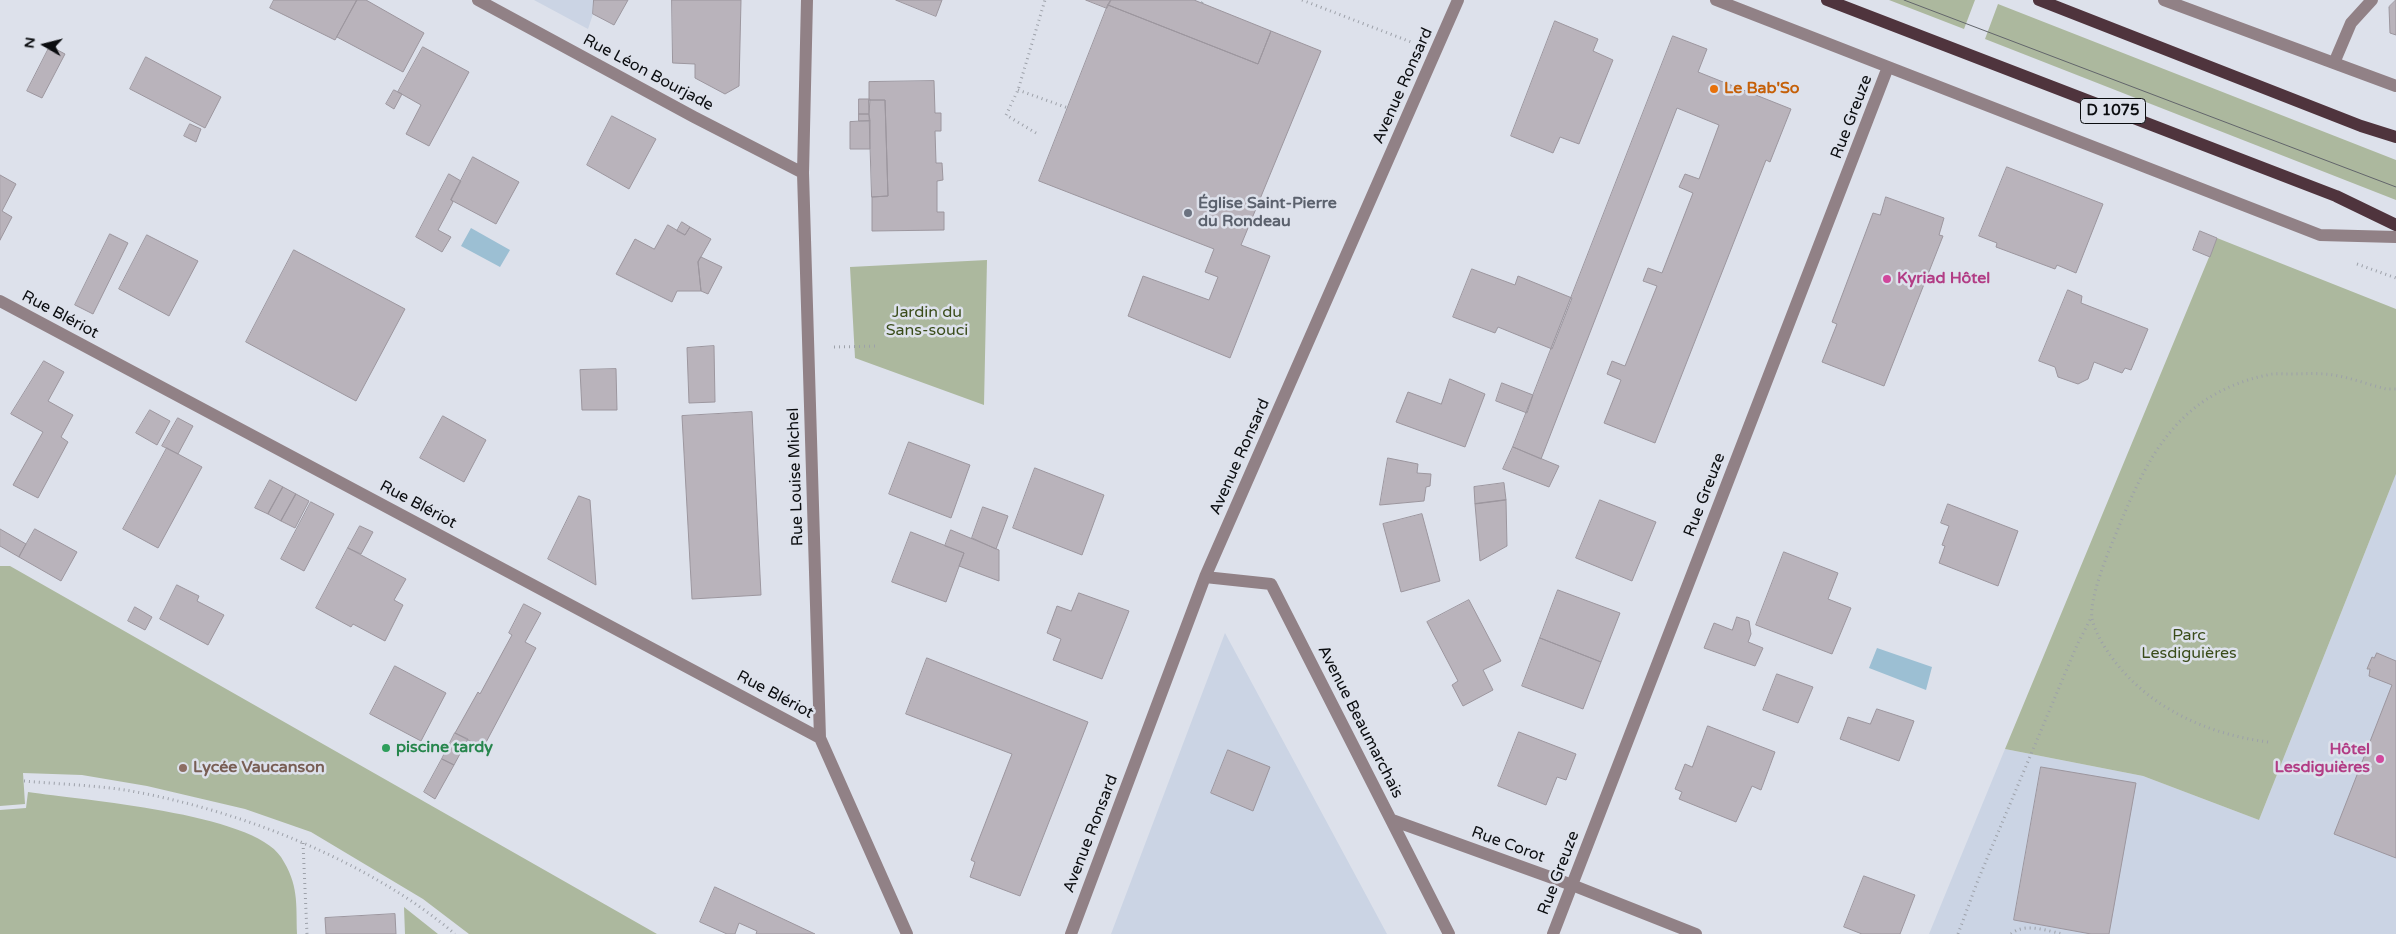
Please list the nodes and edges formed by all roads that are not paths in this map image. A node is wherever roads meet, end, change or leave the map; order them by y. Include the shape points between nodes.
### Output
1 (478, 0) edge
2 (807, 0) edge
3 (1458, 0) edge
4 (1716, 0) edge
5 (1828, 0) edge
6 (2039, 0) edge
7 (2164, 0) edge
8 (2372, 0) edge
9 (2334, 63) junction
10 (1888, 67) junction
11 (2396, 86) edge
12 (2396, 137) edge
13 (803, 173) junction
14 (2396, 226) edge
15 (2396, 237) edge
16 (0, 301) edge
17 (1205, 577) junction
18 (820, 738) junction
19 (1392, 820) junction
20 (1572, 885) junction
21 (907, 934) edge
22 (1071, 934) edge
23 (1449, 934) edge
24 (1553, 934) edge
25 (1696, 934) edge

1 - 13 street, Rue Léon Bourjade
2 - 13 street, Rue Louise Michel
3 - 17 street, Avenue Ronsard
4 - 10 street
5 - 14 main road, D 1075 via 2336,196
6 - 12 main road
7 - 9 street
8 - 9 street via 2351,23
9 - 11 street
10 - 15 street via 2320,235
10 - 20 street, Rue Greuze
13 - 18 street, Rue Louise Michel
16 - 18 street, Rue Blériot
17 - 19 street, Avenue Beaumarchais via 1270,584
17 - 22 street, Avenue Ronsard
18 - 21 street, Rue Louise Michel
19 - 20 street, Rue Corot
19 - 23 street, Avenue Beaumarchais
20 - 24 street, Rue Greuze
20 - 25 street, Rue Corot

